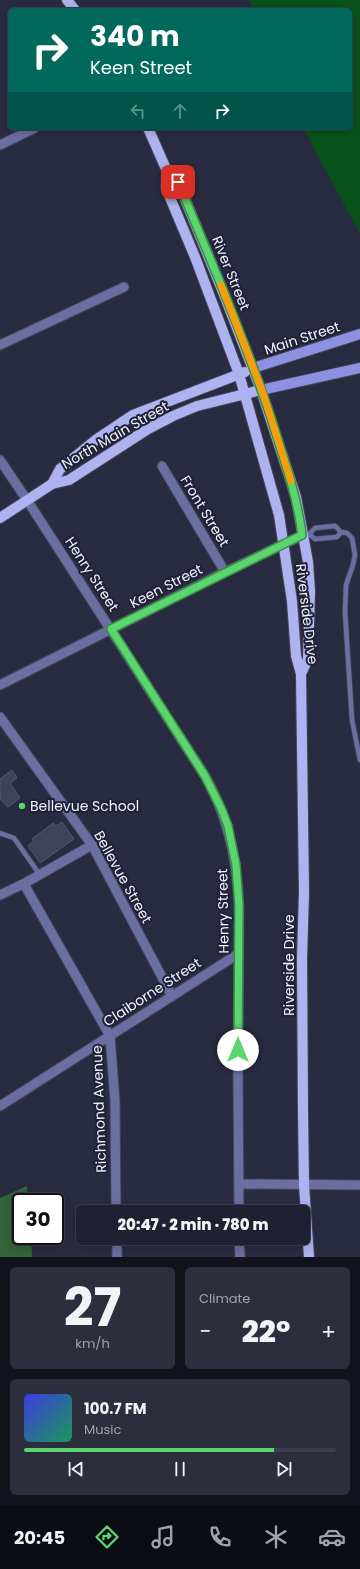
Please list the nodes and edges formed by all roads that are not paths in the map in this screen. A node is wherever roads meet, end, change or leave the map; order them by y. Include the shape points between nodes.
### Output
1 (67, 0) edge
2 (73, 8) edge
3 (31, 130) edge
4 (149, 130) edge
5 (0, 146) edge
6 (167, 171) junction
7 (124, 287) dead end
8 (360, 334) edge
9 (0, 344) edge
10 (253, 368) junction
11 (360, 368) edge
12 (239, 374) junction
13 (262, 390) junction
14 (245, 394) junction
15 (0, 460) edge
16 (162, 466) dead end
17 (52, 484) junction
18 (27, 500) junction
19 (0, 518) edge
20 (341, 532) junction
21 (306, 535) junction
22 (283, 544) junction
23 (225, 572) junction
24 (111, 629) junction
25 (301, 674) junction
26 (0, 685) edge
27 (0, 717) edge
28 (359, 746) edge
29 (360, 760) edge
30 (0, 833) edge
31 (92, 846) junction
32 (40, 875) junction
33 (24, 884) junction
34 (0, 895) edge
35 (238, 954) junction
36 (172, 996) junction
37 (110, 1036) junction
38 (0, 1106) edge
39 (239, 1184) junction
40 (304, 1185) junction
41 (360, 1185) edge
42 (116, 1205) edge
43 (239, 1205) edge
44 (117, 1245) edge
45 (239, 1245) edge
46 (117, 1257) edge
47 (240, 1257) edge
48 (309, 1257) edge

1 - 2 main road
3 - 5 street
4 - 6 main road, River Street
6 - 10 main road, River Street via 178,182
6 - 12 main road, River Street via 166,188
7 - 9 street
8 - 10 main road, Main Street
10 - 12 main road, North Main Street
10 - 13 main road, River Street
11 - 13 main road
12 - 14 main road, River Street
12 - 17 main road, North Main Street via 133,415 97,438 60,469
13 - 14 main road, North Main Street
13 - 21 main road, Riverside Drive
14 - 17 main road, North Main Street via 197,406 173,416 148,429 69,480
14 - 22 main road, Riverside Drive via 279,515
15 - 18 street, Henry Street
16 - 23 street, Front Street
17 - 18 main road, North Main Street
18 - 19 main road, North Main Street
18 - 24 street, Henry Street
20 - 21 lane via 337,537 330,538 315,539
20 - 21 lane via 335,526 315,528
20 - 28 lane via 352,538 355,555 346,585 345,612 352,720
21 - 22 street, Keen Street
21 - 25 main road, Riverside Drive via 310,598 308,659
22 - 23 street, Keen Street
22 - 25 main road, Riverside Drive via 292,600 296,656
23 - 24 street, Keen Street
24 - 26 street, Keen Street
24 - 35 street, Henry Street via 205,776 221,808 238,877
25 - 40 main road, Riverside Drive
27 - 31 street, Bellevue Street
28 - 29 lane
30 - 32 lane via 14,838
31 - 32 street
31 - 36 street, Bellevue Street
32 - 33 street
33 - 34 street
33 - 37 street, Richmond Avenue
35 - 36 street, Claiborne Street
35 - 39 street, Henry Street
36 - 37 street, Claiborne Street
37 - 38 street, Claiborne Street
37 - 42 street, Richmond Avenue
39 - 40 street
39 - 43 street, Henry Street
40 - 41 street
40 - 48 main road, Riverside Drive
44 - 46 street
45 - 47 street

